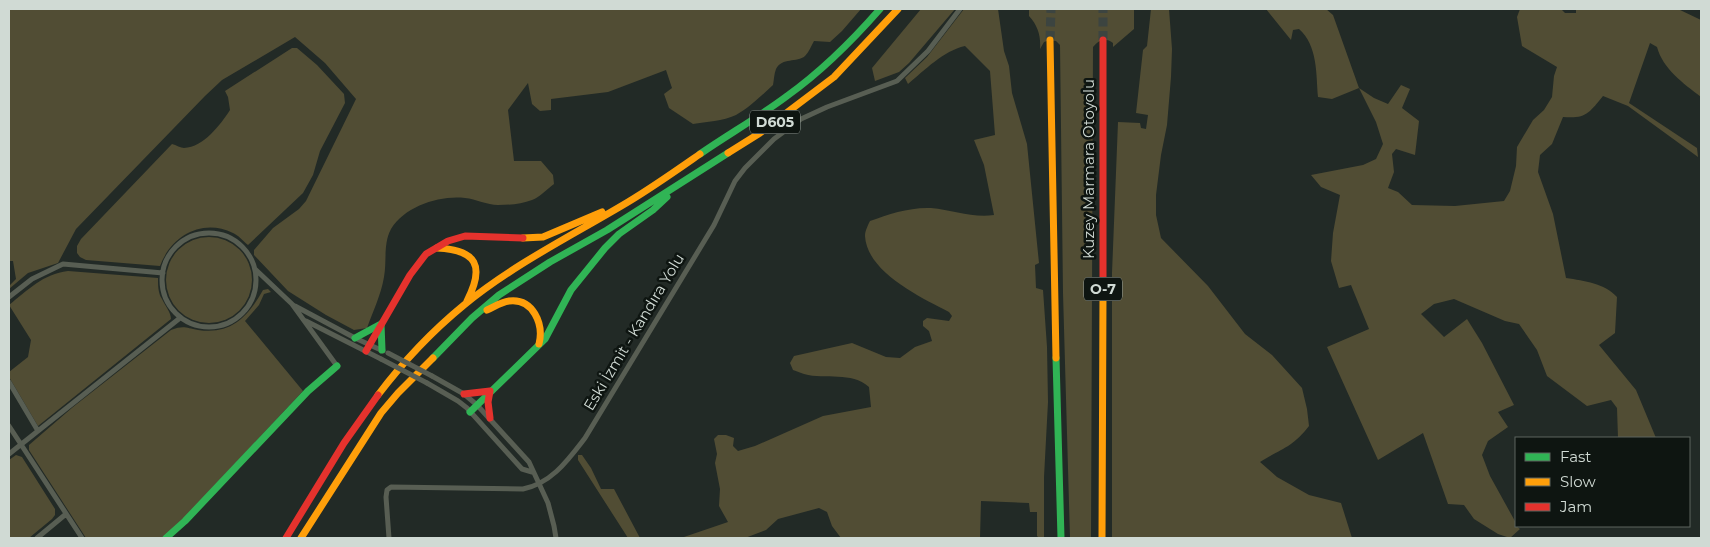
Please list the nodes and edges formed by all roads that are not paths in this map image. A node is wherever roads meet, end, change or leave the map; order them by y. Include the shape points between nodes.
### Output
1 (880, 9) edge
2 (898, 9) edge
3 (960, 9) edge
4 (1050, 40) tunnel mouth
5 (1103, 40) tunnel mouth
6 (679, 185) junction
7 (632, 200) junction
8 (437, 248) junction
9 (255, 269) junction
10 (163, 273) junction
11 (9, 297) edge
12 (292, 304) junction
13 (464, 305) junction
14 (180, 318) junction
15 (472, 318) junction
16 (305, 321) junction
17 (381, 324) junction
18 (355, 338) junction
19 (369, 344) junction
20 (538, 347) junction
21 (366, 351) junction
22 (385, 352) junction
23 (337, 366) joint
24 (9, 382) edge
25 (490, 391) junction
26 (464, 394) junction
27 (477, 405) junction
28 (470, 412) junction
29 (490, 418) junction
30 (9, 426) edge
31 (38, 431) junction
32 (21, 444) junction
33 (9, 454) edge
34 (532, 472) junction
35 (538, 484) junction
36 (66, 514) junction
37 (37, 538) edge
38 (82, 538) edge
39 (166, 538) edge
40 (286, 538) edge
41 (301, 538) edge
42 (389, 538) edge
43 (556, 538) edge
44 (1062, 538) edge
45 (1102, 538) edge

1 - 7 main road via 829,62 790,94
2 - 6 main road, D605 via 845,66 811,95 760,133
3 - 35 street, Eski İzmit - Kandıra Yolu via 928,51 897,81 827,106 801,119 774,139 745,168 585,438 557,472
4 - 44 main road
5 - 45 main road, Kuzey Marmara Otoyolu / O-7
6 - 15 main road via 550,262
6 - 20 main road via 600,253 571,290
7 - 8 main road via 543,237 465,236
7 - 13 main road via 528,259
8 - 13 main road via 465,252 476,266 476,285
8 - 17 main road via 426,254 417,265
9 - 10 street via 247,252 237,242 212,233 185,240 174,248
9 - 12 street
9 - 14 street via 253,298 235,320 221,326 206,327
10 - 11 street via 64,264 32,279
10 - 14 street via 163,289
12 - 16 street
12 - 18 street
13 - 40 main road via 402,364 364,411
14 - 31 street
15 - 20 main road via 510,301 527,305 539,320 541,339
15 - 41 main road via 381,413
16 - 21 street
16 - 23 street
17 - 18 main road
17 - 19 main road
17 - 22 main road
18 - 19 street
19 - 21 main road
19 - 22 street
20 - 25 main road
21 - 28 street, bridge via 458,401
22 - 26 street, bridge
23 - 39 main road via 308,391
24 - 31 street
25 - 26 main road
25 - 27 main road
25 - 29 main road
26 - 27 street
27 - 28 main road
27 - 29 street
28 - 34 street via 522,469
29 - 34 street via 529,462
30 - 32 street
31 - 32 street
32 - 33 street
32 - 36 street
34 - 35 street
35 - 42 street via 523,489 391,488 387,490 386,497
35 - 43 street via 548,503
36 - 37 street
36 - 38 street

